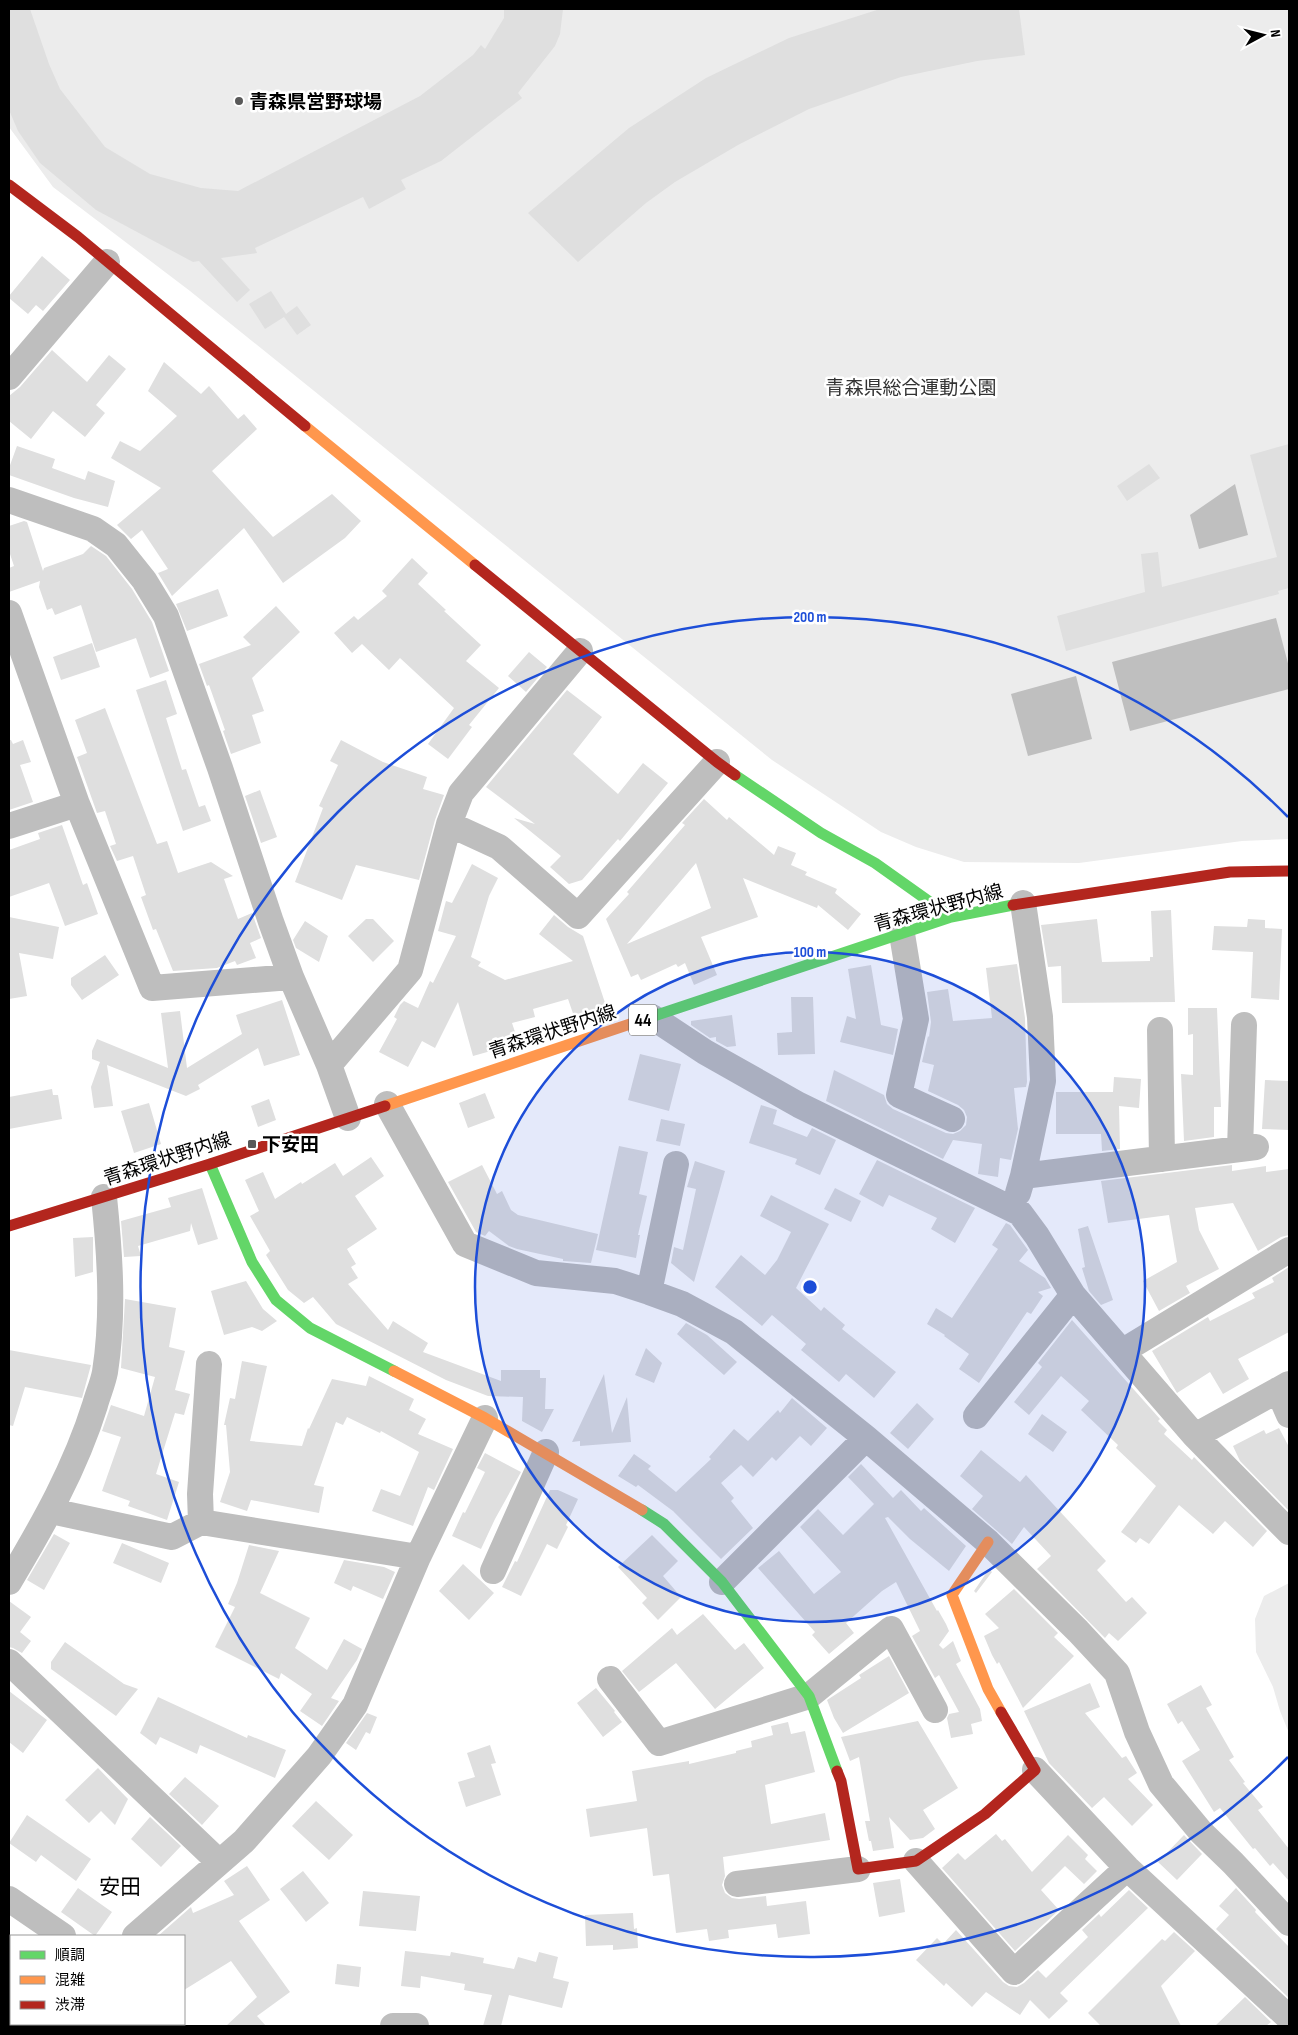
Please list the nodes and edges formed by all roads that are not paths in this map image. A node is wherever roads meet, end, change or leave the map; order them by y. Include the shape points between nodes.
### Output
1 (9, 185) edge
2 (107, 262) junction
3 (9, 377) edge
4 (9, 500) edge
5 (9, 613) edge
6 (580, 651) junction
7 (717, 762) junction
8 (77, 804) junction
9 (449, 824) junction
10 (9, 826) edge
11 (1289, 872) edge
12 (1024, 903) junction
13 (951, 917) junction
14 (902, 934) junction
15 (291, 977) junction
16 (652, 1017) junction
17 (1244, 1025) dead end
18 (1160, 1030) dead end
19 (329, 1065) junction
20 (387, 1104) junction
21 (348, 1118) junction
22 (952, 1119) dead end
23 (1162, 1159) junction
24 (210, 1164) junction
25 (676, 1164) dead end
26 (1023, 1176) junction
27 (104, 1197) junction
28 (1020, 1213) junction
29 (9, 1226) edge
30 (1289, 1250) edge
31 (649, 1292) junction
32 (1073, 1295) junction
33 (1123, 1351) junction
34 (210, 1364) dead end
35 (1283, 1387) edge
36 (1289, 1414) edge
37 (976, 1416) dead end
38 (485, 1418) junction
39 (1195, 1436) junction
40 (866, 1438) junction
41 (546, 1452) junction
42 (51, 1511) junction
43 (202, 1522) junction
44 (1289, 1532) edge
45 (988, 1542) junction
46 (418, 1557) junction
47 (493, 1571) dead end
48 (9, 1582) edge
49 (722, 1582) junction
50 (9, 1662) edge
51 (610, 1679) dead end
52 (810, 1696) junction
53 (935, 1710) dead end
54 (1035, 1770) junction
55 (916, 1861) junction
56 (219, 1862) junction
57 (1127, 1868) junction
58 (858, 1869) junction
59 (737, 1884) dead end
60 (9, 1899) edge
61 (1289, 1923) edge
62 (62, 1935) edge
63 (135, 1935) edge
64 (1289, 2018) edge
65 (393, 2026) edge
66 (416, 2026) edge

1 - 2 street
2 - 3 street
2 - 6 street
4 - 15 street via 93,529 116,545 144,580 166,616
5 - 8 street
6 - 7 street
6 - 9 street via 461,793
7 - 9 street via 578,916 499,847
7 - 13 street via 821,833 875,863
8 - 10 street
8 - 15 street via 152,988
9 - 19 street via 410,970
11 - 12 street, 青森環状野内線 / 44 via 1230,872
12 - 13 street, 青森環状野内線 / 44
12 - 26 street via 1040,1017 1043,1081
13 - 14 street, 青森環状野内線 / 44
14 - 16 street, 青森環状野内線 / 44
14 - 22 street via 916,1019 899,1096
15 - 19 street
16 - 20 street, 青森環状野内線 / 44
16 - 28 street via 705,1052 799,1105
17 - 23 street via 1248,1148
18 - 23 street
19 - 21 street
20 - 21 street, 青森環状野内線 / 44
20 - 31 street via 465,1244 536,1273 614,1281
21 - 24 street, 青森環状野内線 / 44
23 - 26 street
24 - 27 street, 青森環状野内線 / 44
24 - 38 street via 252,1262 276,1300 310,1328
25 - 31 street
26 - 28 street via 1016,1197
27 - 29 street, 青森環状野内線 / 44
27 - 42 street via 110,1315 104,1373 85,1437
28 - 32 street
30 - 33 street
31 - 40 street via 682,1304 734,1332
32 - 33 street
32 - 37 street
33 - 39 street
34 - 43 street via 200,1494
35 - 36 street
35 - 39 street
38 - 41 street
38 - 46 street
39 - 44 street
40 - 45 street
40 - 49 street
41 - 47 street
41 - 49 street via 664,1524
42 - 43 street via 172,1537
42 - 48 street
43 - 46 street
45 - 54 street via 952,1595 988,1690
45 - 61 street via 1117,1673 1137,1732 1161,1784 1201,1832
46 - 56 street via 355,1705 319,1756 244,1841
49 - 52 street
50 - 56 street
51 - 52 street via 658,1743
52 - 53 street via 891,1629
52 - 58 street via 840,1781
54 - 55 street via 985,1814
54 - 57 street
55 - 57 street via 1014,1972
55 - 58 street
56 - 63 street
57 - 64 street
58 - 59 street
60 - 62 street
65 - 66 street

